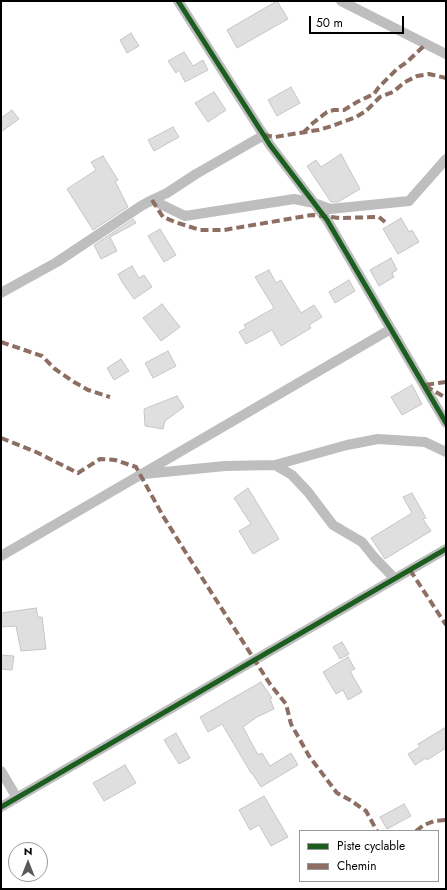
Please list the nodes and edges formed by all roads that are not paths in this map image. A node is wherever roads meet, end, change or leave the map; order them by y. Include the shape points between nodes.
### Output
1 (178, 1) edge
2 (341, 1) edge
3 (446, 54) edge
4 (264, 135) junction
5 (446, 159) edge
6 (152, 200) junction
7 (314, 203) junction
8 (1, 293) edge
9 (391, 329) junction
10 (446, 423) edge
11 (446, 452) edge
12 (276, 465) junction
13 (140, 475) junction
14 (446, 550) edge
15 (1, 556) edge
16 (396, 579) junction
17 (1, 771) edge
18 (17, 798) junction
19 (1, 807) edge

1 - 4 street
2 - 3 street
4 - 6 street
4 - 7 street
5 - 7 street via 409,201 330,208
6 - 7 street via 185,216 294,199
6 - 8 street via 57,262
7 - 9 street via 327,220
9 - 10 street
9 - 13 street
11 - 12 street via 425,442 378,439
12 - 13 street via 225,466
12 - 16 street via 292,475 333,525 362,542
13 - 15 street
14 - 16 street
16 - 18 street
17 - 18 street
18 - 19 street

